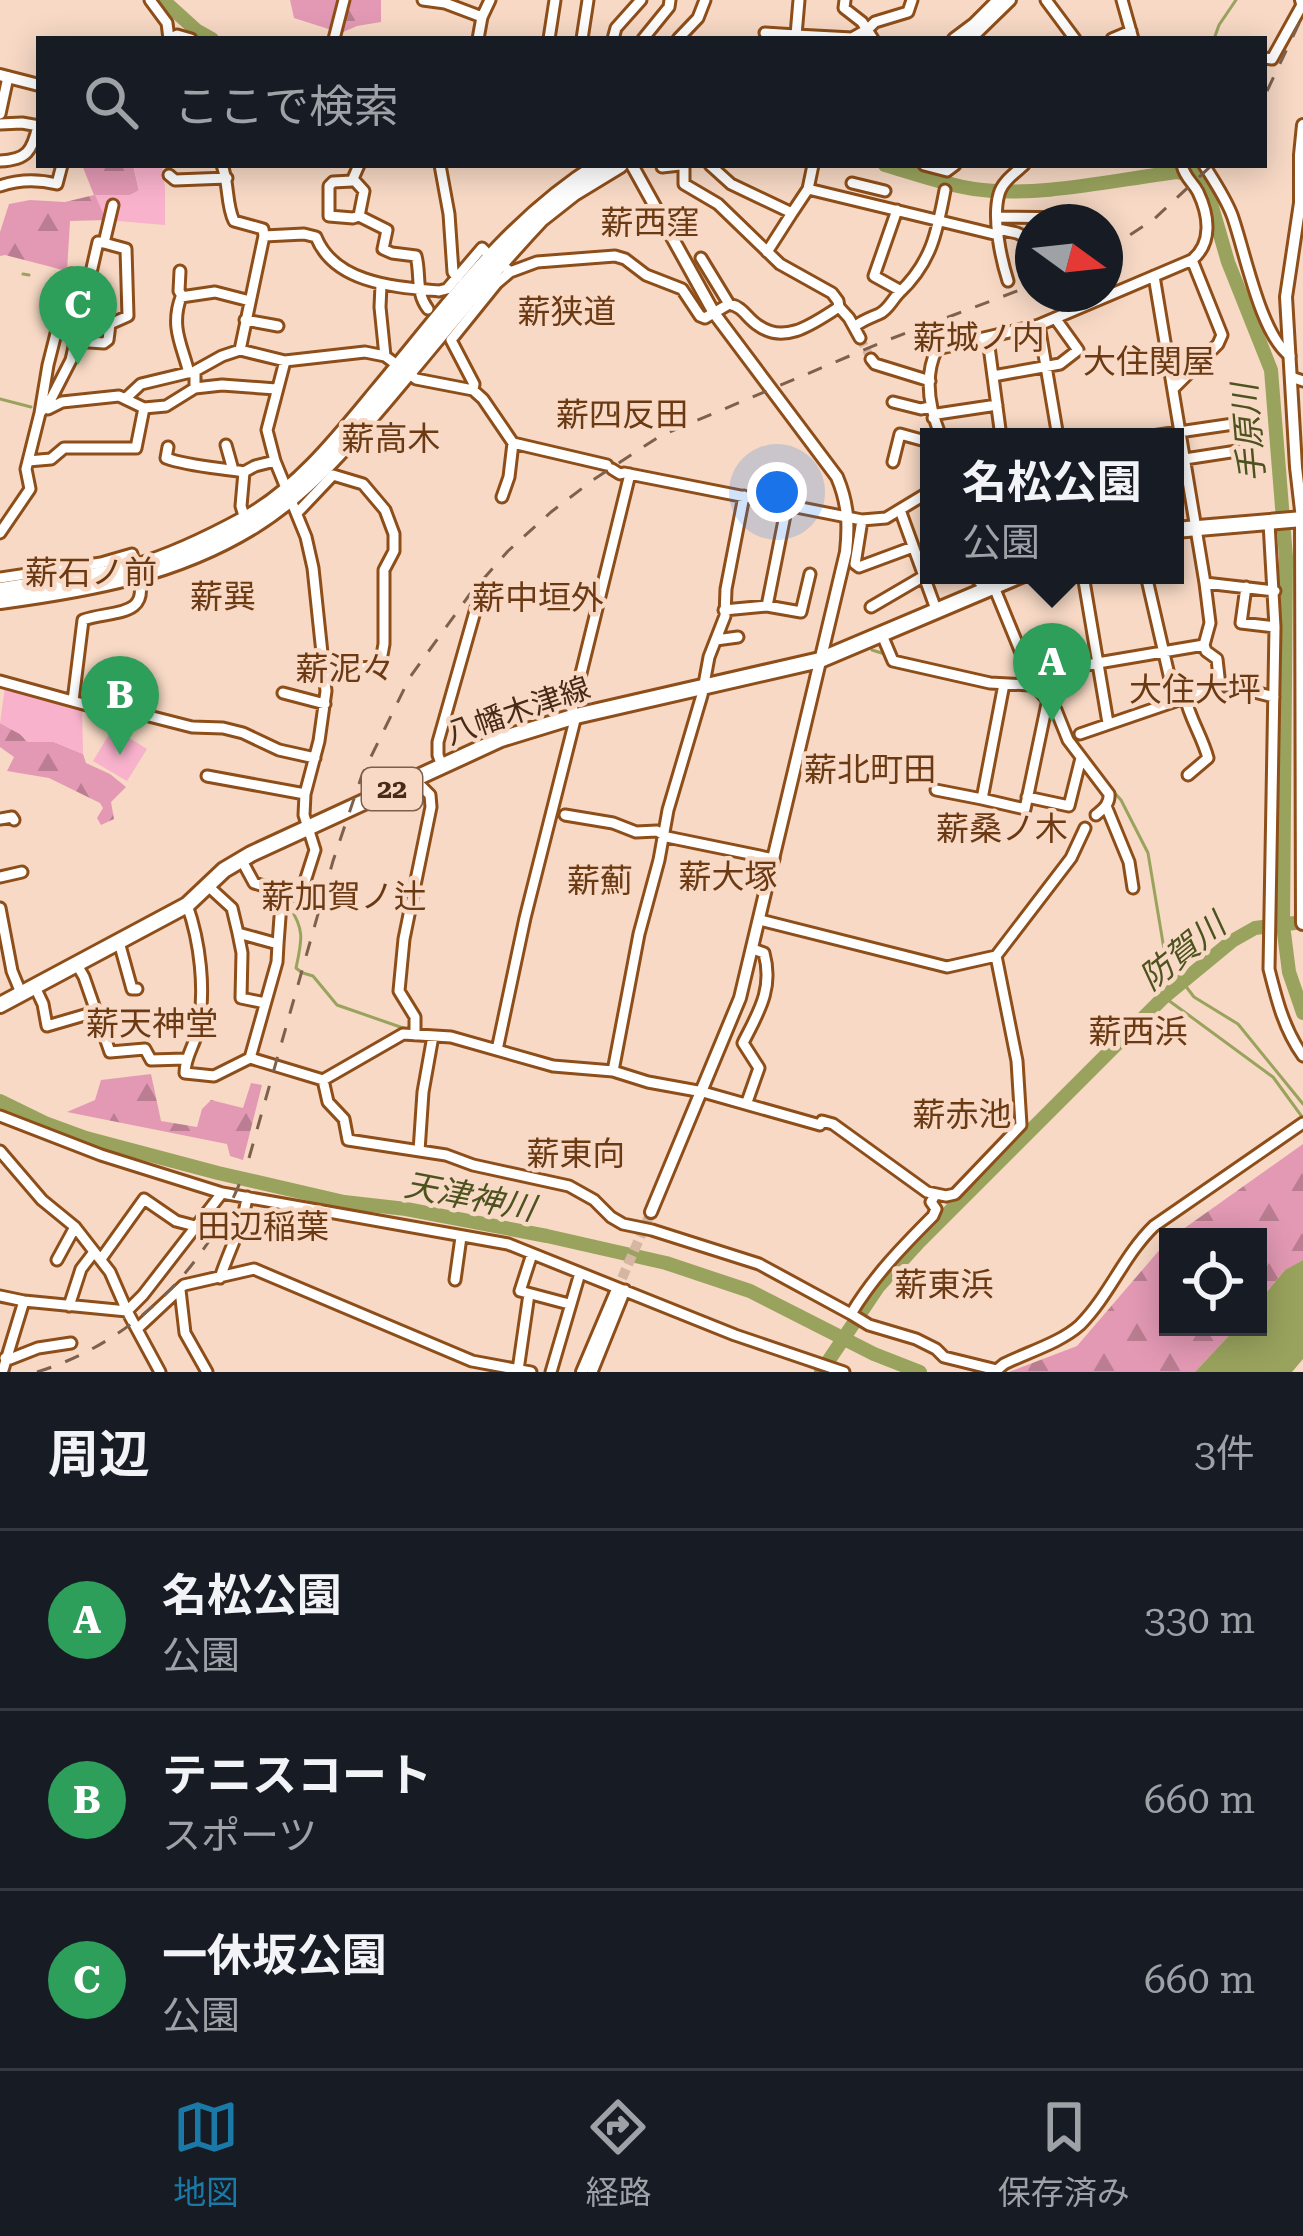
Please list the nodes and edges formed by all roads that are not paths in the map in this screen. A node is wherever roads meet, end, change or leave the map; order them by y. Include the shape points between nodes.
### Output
1 (150, 0) edge
2 (344, 0) edge
3 (423, 0) edge
4 (490, 0) edge
5 (555, 0) edge
6 (588, 0) edge
7 (670, 0) edge
8 (705, 0) edge
9 (800, 0) edge
10 (844, 0) edge
11 (911, 0) edge
12 (998, 0) edge
13 (1010, 0) edge
14 (1046, 0) edge
15 (1122, 0) edge
16 (636, 1) edge
17 (445, 2) edge
18 (1302, 4) edge
19 (482, 17) junction
20 (765, 33) dead end
21 (870, 34) edge
22 (796, 35) junction
23 (1132, 35) edge
24 (169, 36) edge
25 (335, 36) edge
26 (479, 36) edge
27 (549, 36) edge
28 (582, 36) edge
29 (615, 36) edge
30 (645, 36) edge
31 (681, 36) edge
32 (815, 36) edge
33 (958, 36) edge
34 (973, 36) edge
35 (1073, 36) edge
36 (1267, 58) edge
37 (4, 76) edge
38 (36, 84) edge
39 (0, 114) edge
40 (0, 124) edge
41 (1303, 124) edge
42 (36, 125) edge
43 (36, 136) edge
44 (0, 161) edge
45 (61, 168) edge
46 (223, 168) edge
47 (357, 168) edge
48 (441, 168) edge
49 (594, 168) edge
50 (615, 168) edge
51 (634, 168) edge
52 (682, 168) edge
53 (713, 168) edge
54 (812, 168) edge
55 (1021, 168) edge
56 (1206, 168) edge
57 (1184, 171) edge
58 (169, 175) dead end
59 (227, 178) junction
60 (354, 180) junction
61 (851, 183) dead end
62 (0, 186) edge
63 (868, 187) junction
64 (808, 190) junction
65 (945, 190) dead end
66 (885, 191) dead end
67 (864, 202) junction
68 (113, 205) dead end
69 (897, 210) junction
70 (792, 213) junction
71 (329, 216) junction
72 (359, 216) junction
73 (939, 221) junction
74 (1015, 225) edge
75 (998, 227) junction
76 (1015, 231) edge
77 (264, 236) junction
78 (318, 240) junction
79 (104, 243) junction
80 (485, 251) dead end
81 (767, 252) junction
82 (701, 258) dead end
83 (1192, 260) junction
84 (180, 272) dead end
85 (1154, 276) junction
86 (90, 277) junction
87 (457, 278) junction
88 (1008, 281) dead end
89 (381, 285) junction
90 (418, 289) junction
91 (901, 291) junction
92 (182, 296) junction
93 (250, 301) junction
94 (728, 304) junction
95 (838, 307) junction
96 (428, 309) dead end
97 (714, 313) junction
98 (1055, 318) junction
99 (245, 320) junction
100 (755, 324) junction
101 (278, 326) dead end
102 (854, 326) junction
103 (1039, 326) junction
104 (746, 336) dead end
105 (860, 338) tunnel mouth
106 (988, 339) junction
107 (75, 341) junction
108 (240, 350) junction
109 (385, 356) junction
110 (1290, 356) junction
111 (871, 359) tunnel mouth
112 (285, 361) junction
113 (1046, 368) junction
114 (403, 370) junction
115 (192, 372) junction
116 (993, 376) junction
117 (1297, 379) edge
118 (930, 381) junction
119 (195, 388) junction
120 (276, 388) junction
121 (1174, 388) junction
122 (473, 390) junction
123 (126, 398) junction
124 (893, 403) dead end
125 (997, 405) junction
126 (144, 408) junction
127 (42, 412) junction
128 (932, 412) junction
129 (938, 428) edge
130 (1000, 428) edge
131 (1056, 428) edge
132 (1180, 428) edge
133 (1184, 430) edge
134 (920, 439) edge
135 (513, 443) junction
136 (226, 445) dead end
137 (168, 447) dead end
138 (1184, 453) edge
139 (1185, 459) junction
140 (28, 460) junction
141 (275, 461) junction
142 (892, 462) dead end
143 (238, 471) junction
144 (630, 474) junction
145 (744, 496) junction
146 (502, 497) dead end
147 (920, 498) edge
148 (291, 501) junction
149 (787, 505) junction
150 (900, 510) junction
151 (245, 519) junction
152 (855, 519) junction
153 (1300, 519) edge
154 (1271, 523) junction
155 (2, 527) edge
156 (1196, 528) junction
157 (1184, 529) edge
158 (914, 547) junction
159 (920, 564) edge
160 (137, 571) junction
161 (810, 574) dead end
162 (920, 577) edge
163 (0, 578) edge
164 (1205, 583) junction
165 (927, 584) edge
166 (985, 584) edge
167 (1000, 584) edge
168 (1084, 584) edge
169 (1148, 584) edge
170 (1246, 587) junction
171 (990, 588) junction
172 (0, 590) edge
173 (1275, 591) junction
174 (0, 601) edge
175 (767, 606) junction
176 (872, 607) dead end
177 (476, 608) dead end
178 (724, 610) junction
179 (937, 613) junction
180 (1275, 628) junction
181 (882, 635) junction
182 (716, 640) junction
183 (734, 640) dead end
184 (1204, 645) junction
185 (1163, 652) junction
186 (820, 659) junction
187 (1303, 659) edge
188 (1097, 661) junction
189 (324, 672) junction
190 (1032, 679) junction
191 (0, 681) edge
192 (1004, 684) junction
193 (1220, 686) junction
194 (703, 688) junction
195 (283, 693) dead end
196 (1274, 697) junction
197 (1048, 699) junction
198 (1180, 699) junction
199 (73, 700) junction
200 (325, 704) junction
201 (576, 716) junction
202 (1108, 723) junction
203 (1080, 734) dead end
204 (315, 758) junction
205 (1081, 758) junction
206 (442, 766) junction
207 (1188, 775) dead end
208 (207, 776) dead end
209 (414, 779) junction
210 (936, 790) dead end
211 (305, 794) junction
212 (1027, 797) junction
213 (982, 800) junction
214 (1106, 806) junction
215 (565, 815) dead end
216 (1096, 815) dead end
217 (0, 820) edge
218 (14, 820) dead end
219 (307, 826) junction
220 (1084, 828) dead end
221 (662, 834) junction
222 (774, 859) junction
223 (242, 860) junction
224 (22, 872) dead end
225 (0, 877) edge
226 (208, 886) junction
227 (1133, 888) dead end
228 (282, 890) junction
229 (187, 905) junction
230 (0, 910) edge
231 (760, 920) junction
232 (1303, 923) edge
233 (238, 933) junction
234 (119, 942) junction
235 (278, 944) junction
236 (753, 949) junction
237 (996, 956) junction
238 (76, 963) junction
239 (27, 989) junction
240 (137, 989) dead end
241 (266, 1003) junction
242 (0, 1005) edge
243 (94, 1012) junction
244 (415, 1033) junction
245 (433, 1036) junction
246 (498, 1047) junction
247 (1303, 1056) edge
248 (250, 1058) junction
249 (185, 1059) junction
250 (613, 1069) junction
251 (323, 1080) junction
252 (703, 1092) junction
253 (748, 1100) junction
254 (0, 1116) edge
255 (1303, 1123) edge
256 (0, 1151) edge
257 (419, 1151) junction
258 (222, 1193) junction
259 (934, 1195) junction
260 (247, 1197) junction
261 (651, 1212) tunnel mouth
262 (195, 1226) junction
263 (75, 1227) junction
264 (461, 1237) junction
265 (532, 1254) junction
266 (97, 1256) junction
267 (57, 1259) dead end
268 (580, 1273) junction
269 (220, 1278) junction
270 (455, 1280) dead end
271 (180, 1290) junction
272 (621, 1291) junction
273 (530, 1294) junction
274 (2, 1296) edge
275 (24, 1301) junction
276 (569, 1304) junction
277 (70, 1306) junction
278 (127, 1311) junction
279 (0, 1314) edge
280 (851, 1314) junction
281 (138, 1328) junction
282 (70, 1342) dead end
283 (3, 1358) edge
284 (816, 1368) edge
285 (0, 1370) edge
286 (518, 1370) edge
287 (836, 1371) edge
288 (997, 1371) edge
289 (160, 1372) edge
290 (207, 1372) edge
291 (531, 1372) edge
292 (551, 1372) edge
293 (582, 1372) edge
294 (592, 1372) edge

1 - 24 street
2 - 25 street
3 - 17 street
4 - 19 street
5 - 27 street
6 - 28 street
7 - 30 street
8 - 31 street
9 - 22 street
10 - 21 street
11 - 21 street via 908,12 875,22
12 - 33 street
13 - 34 street
14 - 35 street
15 - 23 street
16 - 29 street
17 - 19 street
18 - 36 street
19 - 26 street
20 - 22 street
22 - 32 street
37 - 38 street
37 - 39 street
40 - 42 street
41 - 110 street via 1286,297
43 - 44 street via 18,160
45 - 62 street via 57,184
46 - 59 street
47 - 60 street
48 - 87 street
49 - 114 main road via 501,242
50 - 114 main road via 541,219
51 - 97 street
52 - 81 street via 684,184 718,204
53 - 70 street
54 - 64 street
55 - 75 street via 999,194
56 - 110 street
57 - 83 street via 1208,232
58 - 59 street
59 - 77 street via 234,220
60 - 71 street via 329,186
60 - 72 street via 364,191
61 - 63 street
63 - 66 street
63 - 67 street
64 - 67 street
64 - 70 street
65 - 73 street
67 - 69 street
68 - 79 street
69 - 73 street
69 - 91 street via 874,276
70 - 81 street
71 - 72 street
71 - 78 street
72 - 90 street via 387,230 383,249 416,256
73 - 75 street
73 - 91 street via 932,249
74 - 75 street
75 - 76 street
75 - 88 street
77 - 78 street
77 - 93 street
78 - 89 street via 352,274
79 - 86 street
79 - 107 street via 126,248 128,316 110,324 104,343
80 - 87 street
81 - 95 street via 832,293
82 - 94 street
83 - 85 street
83 - 121 street via 1222,335
84 - 92 street
85 - 98 street
85 - 121 street
86 - 107 street
86 - 127 street via 71,274
87 - 90 street via 447,289
89 - 90 street
89 - 109 street
90 - 96 street
91 - 102 street via 883,313
92 - 93 street via 215,292
92 - 115 street via 178,347
93 - 99 street
94 - 97 street
94 - 100 street
95 - 100 street via 785,334
95 - 102 street
97 - 122 street via 700,316 682,289 615,256 508,271 451,340
97 - 152 street via 829,463
98 - 103 street
98 - 113 street via 1078,350
99 - 101 street
99 - 108 street
100 - 104 street
102 - 105 street
103 - 106 street
103 - 113 street
106 - 116 street
106 - 118 street via 937,349
107 - 127 street
108 - 112 street
108 - 115 street
109 - 112 street
109 - 114 street
110 - 117 street
111 - 118 street
112 - 120 street
113 - 116 street
113 - 131 street
114 - 122 street
114 - 148 main road via 351,442
115 - 119 street
115 - 123 street via 141,383
116 - 125 street
117 - 153 street
118 - 128 street
119 - 120 street
119 - 126 street via 166,406
120 - 141 street via 267,430
121 - 132 street
122 - 135 street
123 - 126 street
123 - 127 street via 62,402
124 - 128 street
125 - 128 street
125 - 130 street
126 - 140 street via 136,448 70,447
127 - 140 street
128 - 129 street
133 - 139 street via 1246,422 1250,449
134 - 142 street via 901,434
135 - 144 street
135 - 146 street
136 - 143 street
137 - 143 street via 172,462
138 - 139 street
139 - 156 street
140 - 155 street via 31,489
141 - 143 street
141 - 148 street
143 - 151 street
144 - 145 street
144 - 201 street
145 - 149 street
145 - 178 street
147 - 150 street
148 - 151 main road
148 - 160 main road via 207,550
148 - 189 street via 313,568
148 - 189 street via 334,475 363,484 394,534 380,666
149 - 152 street
149 - 175 street
150 - 152 street
150 - 158 street
151 - 160 main road
152 - 158 street via 859,567
152 - 186 street
153 - 154 main road
153 - 187 main road
154 - 156 main road
154 - 173 street
156 - 157 main road
156 - 164 street
158 - 159 street
160 - 163 street via 132,554
160 - 172 main road
160 - 174 main road via 84,590
160 - 199 street via 140,602 83,620
161 - 175 street via 801,612
162 - 176 street
164 - 170 street
164 - 184 street
165 - 179 street
166 - 171 street
167 - 171 main road, 八幡木津線 / 22
168 - 188 street
169 - 185 street
170 - 173 street
170 - 180 street via 1241,623
171 - 179 main road, 八幡木津線 / 22
171 - 190 street
173 - 180 street
175 - 178 street
177 - 206 street via 438,742
178 - 182 street
179 - 181 main road, 八幡木津線 / 22
180 - 196 street
181 - 186 main road, 八幡木津線 / 22
181 - 192 street via 893,661
182 - 183 street
182 - 194 street
184 - 185 street
184 - 193 street via 1217,659
185 - 188 street
185 - 198 street
186 - 194 main road, 八幡木津線 / 22
186 - 222 street
187 - 232 main road
188 - 190 street
188 - 202 street
189 - 200 street
190 - 192 street
190 - 197 street
191 - 199 street
192 - 213 street
193 - 196 street
193 - 198 street
194 - 201 main road, 八幡木津線 / 22
194 - 221 street
195 - 200 street
196 - 247 street via 1269,969
197 - 205 street
197 - 212 street
198 - 202 street
198 - 207 street via 1208,758
199 - 204 street via 223,728
200 - 204 street
201 - 206 main road, 八幡木津線 / 22
201 - 246 street
202 - 203 street
204 - 211 street
205 - 212 street via 1069,806
205 - 214 street via 1108,794
206 - 209 main road, 八幡木津線 / 22
208 - 211 street
209 - 219 main road, 八幡木津線 / 22
209 - 244 street via 431,806 400,974
210 - 213 street
211 - 219 street
212 - 213 street via 1024,809
214 - 216 street
214 - 227 street
215 - 221 street
217 - 218 street
219 - 223 main road, 八幡木津線 / 22
219 - 228 street via 315,850 300,897
220 - 237 street via 1071,858
221 - 222 street
221 - 250 street
222 - 231 street
223 - 226 main road, 八幡木津線 / 22
223 - 228 street via 250,880
224 - 225 street
226 - 229 main road, 八幡木津線 / 22
226 - 233 street via 232,908
228 - 235 street
229 - 234 main road, 八幡木津線 / 22
229 - 249 street via 202,1008
230 - 239 street via 12,971
231 - 236 street
231 - 237 street via 947,968
233 - 235 street
233 - 241 street via 241,998
234 - 238 main road, 八幡木津線 / 22
234 - 240 street
235 - 241 street
236 - 252 street
236 - 253 street via 764,953 769,973 743,1043 759,1068
237 - 259 street via 1022,1125 972,1185
238 - 239 main road, 八幡木津線 / 22
238 - 243 street
239 - 242 main road, 八幡木津線 / 22
239 - 243 street via 43,1004 47,1026
241 - 248 street
243 - 249 street via 110,1052 145,1049 151,1060
244 - 245 street
244 - 251 street
245 - 246 street
245 - 257 street
246 - 250 street via 553,1066
248 - 249 street via 214,1076 185,1073
248 - 251 street
250 - 252 street
251 - 257 street via 348,1140
252 - 253 street
252 - 261 street
253 - 259 street via 833,1124
254 - 258 street
255 - 288 street via 1154,1226 1073,1330
256 - 263 street
257 - 280 street via 569,1186 623,1224 759,1264
258 - 260 street
258 - 262 street
259 - 280 street via 933,1216
260 - 264 street
260 - 269 street
262 - 266 street via 144,1199
262 - 278 street
263 - 266 street
263 - 267 street
264 - 265 street
264 - 270 street
265 - 268 street
265 - 273 street via 520,1291
266 - 277 street via 81,1269
266 - 278 street
268 - 272 street
268 - 276 street
269 - 271 street
269 - 286 street via 258,1270 472,1361
271 - 281 street
271 - 290 street via 185,1333
272 - 284 street
272 - 293 street
272 - 294 street
273 - 276 street
273 - 286 street
274 - 275 street
274 - 279 street
275 - 277 street
275 - 283 street
276 - 292 street
277 - 278 street
278 - 281 street
280 - 288 street via 944,1357
281 - 289 street
282 - 283 street
283 - 285 street
284 - 287 street
286 - 291 street

